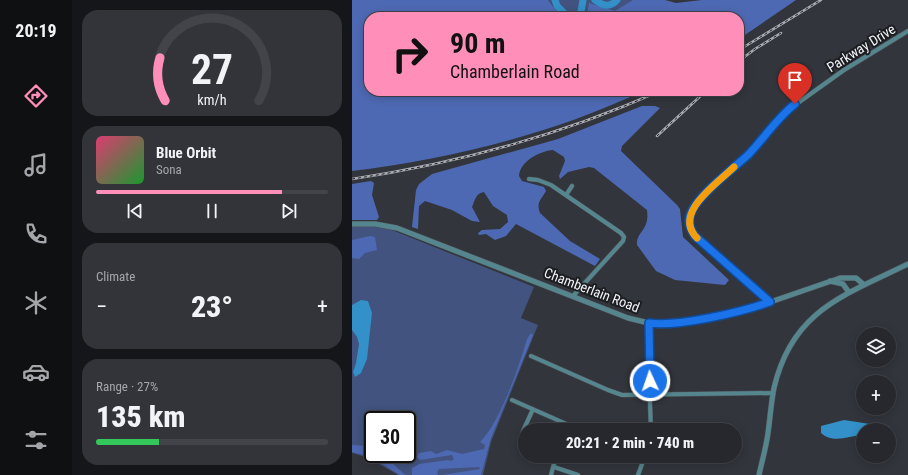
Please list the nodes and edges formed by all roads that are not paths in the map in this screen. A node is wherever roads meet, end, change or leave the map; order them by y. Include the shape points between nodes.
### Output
1 (908, 32) edge
2 (529, 179) dead end
3 (572, 186) dead end
4 (566, 195) junction
5 (352, 224) edge
6 (908, 264) edge
7 (829, 281) junction
8 (863, 284) junction
9 (848, 291) junction
10 (573, 296) junction
11 (770, 302) junction
12 (649, 323) junction
13 (531, 356) dead end
14 (773, 393) junction
15 (650, 395) junction
16 (512, 400) dead end
17 (533, 409) junction
18 (527, 423) edge
19 (566, 423) edge
20 (651, 423) edge
21 (555, 463) edge
22 (642, 463) edge
23 (554, 467) junction
24 (551, 475) edge
25 (578, 475) edge
26 (638, 475) edge
27 (759, 475) edge

1 - 11 street, Parkway Drive via 844,70 787,110 754,148 691,211 690,226 695,236
2 - 4 street via 545,182
3 - 4 street
4 - 10 street via 624,237
5 - 10 street, Chamberlain Road via 375,224 397,228
6 - 8 street
7 - 8 street, Chamberlain Road via 852,278
7 - 9 street via 843,284
7 - 11 street, Chamberlain Road
8 - 9 street
9 - 14 street via 824,308 799,334 783,361
10 - 12 street, Chamberlain Road via 628,318
11 - 12 street, Chamberlain Road via 720,315 669,323
12 - 15 street
13 - 15 street via 615,393
14 - 15 street
14 - 27 street
15 - 20 street
16 - 17 street
17 - 18 street
17 - 19 street
21 - 23 street
22 - 26 street
23 - 24 street
23 - 25 street

